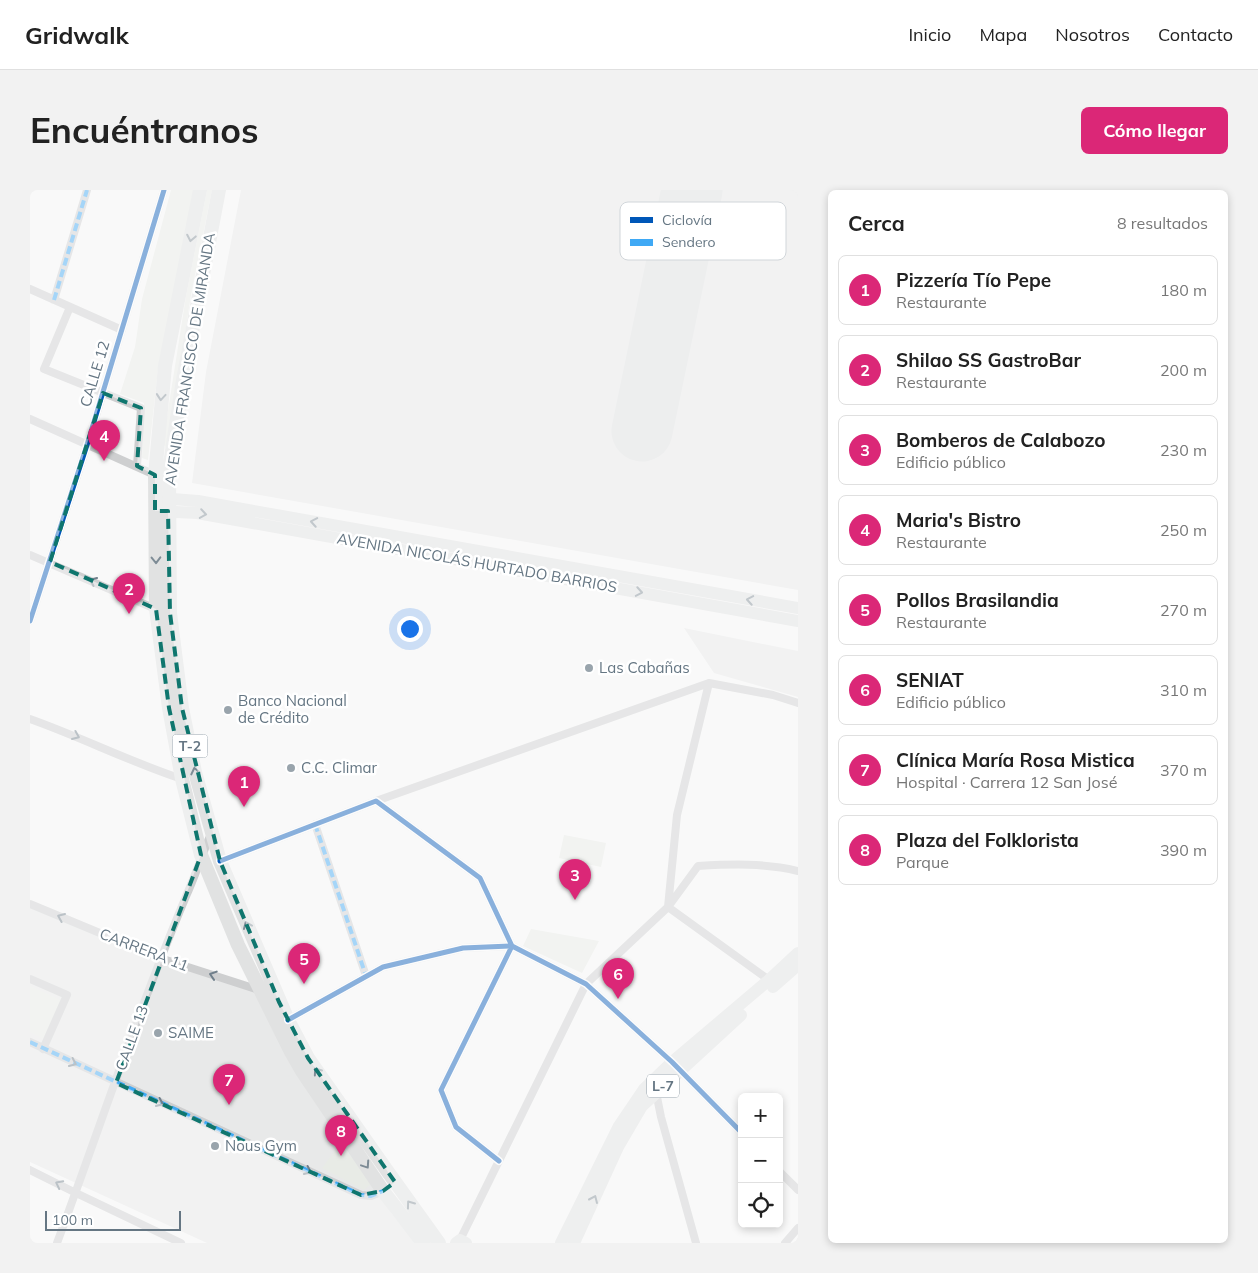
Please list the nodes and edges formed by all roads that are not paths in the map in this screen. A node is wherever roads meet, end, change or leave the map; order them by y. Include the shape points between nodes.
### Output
1 (87, 190) edge
2 (164, 190) edge
3 (200, 190) edge
4 (219, 190) edge
5 (30, 290) edge
6 (54, 300) junction
7 (70, 307) junction
8 (122, 330) junction
9 (103, 394) junction
10 (30, 419) edge
11 (87, 445) junction
12 (137, 466) junction
13 (155, 475) junction
14 (162, 505) junction
15 (30, 555) edge
16 (50, 562) junction
17 (798, 608) edge
18 (156, 610) junction
19 (170, 613) junction
20 (30, 621) edge
21 (798, 621) edge
22 (709, 683) junction
23 (798, 703) edge
24 (30, 719) edge
25 (182, 779) junction
26 (376, 800) junction
27 (315, 824) junction
28 (211, 834) junction
29 (201, 855) junction
30 (220, 861) junction
31 (798, 871) edge
32 (30, 904) edge
33 (668, 907) junction
34 (512, 946) junction
35 (798, 953) edge
36 (160, 958) junction
37 (798, 965) edge
38 (366, 976) junction
39 (30, 979) edge
40 (769, 980) junction
41 (586, 984) junction
42 (259, 990) junction
43 (274, 1005) junction
44 (288, 1020) junction
45 (30, 1042) edge
46 (43, 1049) junction
47 (676, 1066) junction
48 (116, 1083) junction
49 (656, 1092) junction
50 (738, 1129) edge
51 (499, 1161) junction
52 (30, 1170) edge
53 (783, 1175) edge
54 (395, 1182) junction
55 (798, 1190) edge
56 (383, 1191) junction
57 (76, 1193) junction
58 (798, 1228) edge
59 (424, 1237) edge
60 (461, 1242) edge
61 (57, 1243) edge
62 (181, 1243) edge
63 (439, 1243) edge
64 (560, 1243) edge
65 (574, 1243) edge
66 (696, 1243) edge
67 (785, 1243) edge

1 - 6 street
2 - 8 street, CALLE 12
3 -> 13 highway, AVENIDA FRANCISCO DE MIRANDA / T-2 via 165,366
4 - 14 highway, AVENIDA FRANCISCO DE MIRANDA / T-2
5 - 6 street
6 - 7 street
7 - 8 street
7 - 9 street via 44,369
8 - 9 street, CALLE 12
9 - 11 street, CALLE 12
9 - 12 street via 141,408
10 - 11 street
11 - 12 street
11 - 16 street, CALLE 12
12 - 13 street
13 - 14 highway, AVENIDA FRANCISCO DE MIRANDA / T-2
17 -> 14 main road, AVENIDA NICOLÁS HURTADO BARRIOS via 198,501
14 -> 18 highway, AVENIDA FRANCISCO DE MIRANDA / T-2
14 - 19 highway, AVENIDA FRANCISCO DE MIRANDA / T-2
14 -> 21 main road, AVENIDA NICOLÁS HURTADO BARRIOS
15 - 16 street
18 -> 16 street
16 - 20 street, CALLE 12
18 - 19 street
18 - 25 highway, AVENIDA FRANCISCO DE MIRANDA / T-2
28 -> 19 highway, AVENIDA FRANCISCO DE MIRANDA / T-2 via 182,708
22 - 23 street
22 - 26 street
22 - 33 street via 677,815
24 -> 25 street
25 - 29 highway, AVENIDA FRANCISCO DE MIRANDA / T-2
26 - 27 street
26 - 34 street via 480,878
27 - 30 street
27 - 38 street
28 - 29 street, CALLE 13
28 - 30 highway, AVENIDA FRANCISCO DE MIRANDA / T-2
29 - 36 street, CALLE 13
29 - 42 highway, AVENIDA FRANCISCO DE MIRANDA / T-2
43 -> 30 highway, AVENIDA FRANCISCO DE MIRANDA / T-2
31 - 33 street via 738,864 698,866
36 -> 32 street, CARRERA 11
33 - 40 street
33 - 41 street
34 - 38 street via 463,948 383,967
34 - 41 street
34 - 51 street via 441,1090 456,1127
35 - 40 main road, L-7
42 -> 36 street, CARRERA 11
36 - 48 street, CALLE 13
37 - 47 main road, L-7
38 - 44 street
39 - 46 street via 67,995
40 - 47 main road, L-7
41 - 47 street
41 - 51 street
42 - 43 highway, AVENIDA FRANCISCO DE MIRANDA / T-2
43 - 44 highway, AVENIDA FRANCISCO DE MIRANDA / T-2
43 -> 56 highway, AVENIDA FRANCISCO DE MIRANDA / T-2 via 302,1071
54 -> 44 highway, AVENIDA FRANCISCO DE MIRANDA / T-2 via 308,1058
45 - 46 street
46 -> 48 street
47 - 49 main road, L-7
47 - 50 street
47 - 64 main road, L-7 via 644,1090 619,1126
48 -> 56 street via 361,1195 371,1196
48 - 57 street, CALLE 13
65 -> 49 main road, L-7 via 618,1147 642,1106
49 - 66 street
51 - 60 street
57 -> 52 street
53 - 55 street
54 - 56 highway
59 -> 54 highway, AVENIDA FRANCISCO DE MIRANDA / T-2
56 - 59 highway, AVENIDA FRANCISCO DE MIRANDA / T-2
57 - 61 street, CALLE 13
57 - 62 street
58 - 67 street
59 - 63 highway, AVENIDA FRANCISCO DE MIRANDA / T-2

